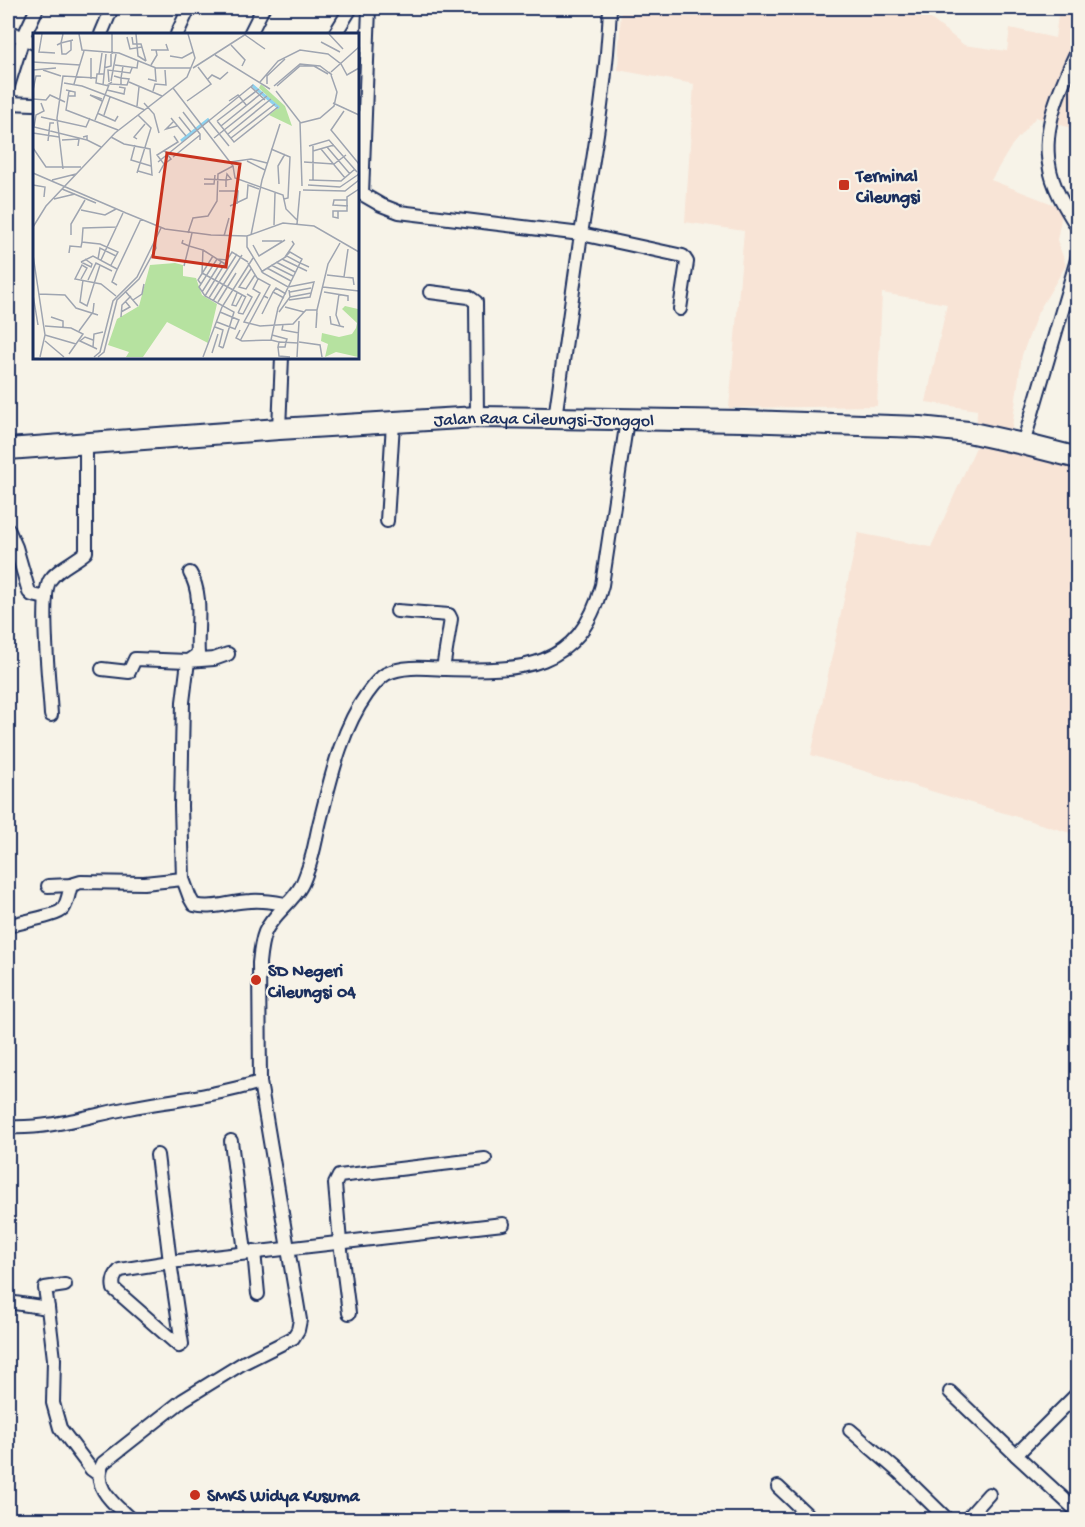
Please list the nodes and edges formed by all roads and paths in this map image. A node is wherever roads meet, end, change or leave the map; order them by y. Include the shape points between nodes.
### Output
1 (37, 8) edge
2 (112, 8) edge
3 (189, 8) edge
4 (263, 8) edge
5 (351, 8) edge
6 (369, 8) edge
7 (610, 8) edge
8 (8, 31) edge
9 (101, 33) edge
10 (177, 33) edge
11 (250, 33) edge
12 (336, 33) edge
13 (29, 40) edge
14 (1077, 49) edge
15 (8, 86) edge
16 (363, 95) edge
17 (8, 103) edge
18 (33, 104) edge
19 (358, 116) edge
20 (359, 193) edge
21 (1077, 228) edge
22 (581, 234) junction
23 (1077, 256) edge
24 (430, 292) dead end
25 (680, 309) dead end
26 (282, 358) edge
27 (477, 417) junction
28 (555, 418) junction
29 (627, 420) junction
30 (393, 423) junction
31 (279, 429) junction
32 (86, 444) junction
33 (1023, 444) junction
34 (8, 449) edge
35 (1077, 458) edge
36 (387, 521) dead end
37 (8, 529) edge
38 (190, 573) dead end
39 (46, 598) junction
40 (397, 611) dead end
41 (228, 654) dead end
42 (188, 661) junction
43 (102, 669) dead end
44 (443, 669) junction
45 (51, 715) dead end
46 (183, 879) junction
47 (71, 885) junction
48 (48, 886) dead end
49 (285, 904) junction
50 (8, 926) edge
51 (260, 1082) junction
52 (8, 1127) edge
53 (231, 1141) dead end
54 (157, 1155) dead end
55 (485, 1159) dead end
56 (503, 1224) dead end
57 (340, 1242) junction
58 (289, 1247) junction
59 (249, 1252) junction
60 (170, 1262) junction
61 (65, 1285) dead end
62 (258, 1294) dead end
63 (8, 1302) edge
64 (48, 1308) junction
65 (349, 1313) dead end
66 (950, 1392) dead end
67 (1077, 1394) edge
68 (850, 1430) dead end
69 (1016, 1455) junction
70 (99, 1474) junction
71 (778, 1487) dead end
72 (988, 1494) dead end
73 (1077, 1512) edge
74 (131, 1520) edge
75 (813, 1520) edge
76 (948, 1520) edge
77 (966, 1520) edge

1 - 13 street
2 - 9 street
3 - 10 street
4 - 11 street
5 - 12 street
6 - 16 street
7 - 22 street via 604,82
8 - 13 street
13 - 15 street
14 - 21 street via 1060,88 1049,129 1049,164 1056,188
16 - 19 street
16 - 20 street
17 - 18 street
20 - 22 street via 399,212
22 - 25 street via 683,256 687,262
22 - 28 street
23 - 33 street
24 - 27 street via 472,298 476,302
26 - 31 street
27 - 28 main road, Jalan Raya Cileungsi-Jonggol
27 - 30 main road, Jalan Raya Cileungsi-Jonggol
28 - 29 main road, Jalan Raya Cileungsi-Jonggol
29 - 33 main road, Jalan Raya Cileungsi-Jonggol via 920,427
29 - 44 street via 602,585 595,611 584,629 560,653 545,661 486,669
30 - 31 main road, Jalan Raya Cileungsi-Jonggol
30 - 36 street
31 - 32 main road, Jalan Raya Cileungsi-Jonggol
32 - 34 main road, Jalan Raya Cileungsi-Jonggol
32 - 39 street via 86,552 53,575 47,583
33 - 35 main road, Jalan Raya Cileungsi-Jonggol
37 - 39 street via 28,592
38 - 42 street via 197,594 198,654
39 - 45 street
40 - 44 street via 449,615
41 - 42 street
42 - 43 street via 138,658 133,660 129,672
42 - 46 street via 183,702
44 - 49 street via 386,674 360,704 342,743 312,857 301,886
46 - 47 street
46 - 49 street via 194,905 217,907 250,901
47 - 48 street
47 - 50 street via 63,910
49 - 51 street via 261,946
51 - 52 street via 57,1125
51 - 58 street
53 - 59 street
54 - 60 street
55 - 57 street via 339,1176 335,1184
56 - 57 street
57 - 58 street
57 - 65 street
58 - 59 street
58 - 70 street via 300,1320 293,1338 183,1400 108,1458
59 - 60 street
59 - 62 street
60 - 60 street via 120,1270 112,1283 114,1290 180,1346
61 - 64 street via 45,1288
63 - 64 street
64 - 70 street via 54,1359 53,1403 60,1428
66 - 69 street
67 - 69 street
68 - 76 street
69 - 73 street
70 - 74 street via 101,1488
71 - 75 street
72 - 77 street

